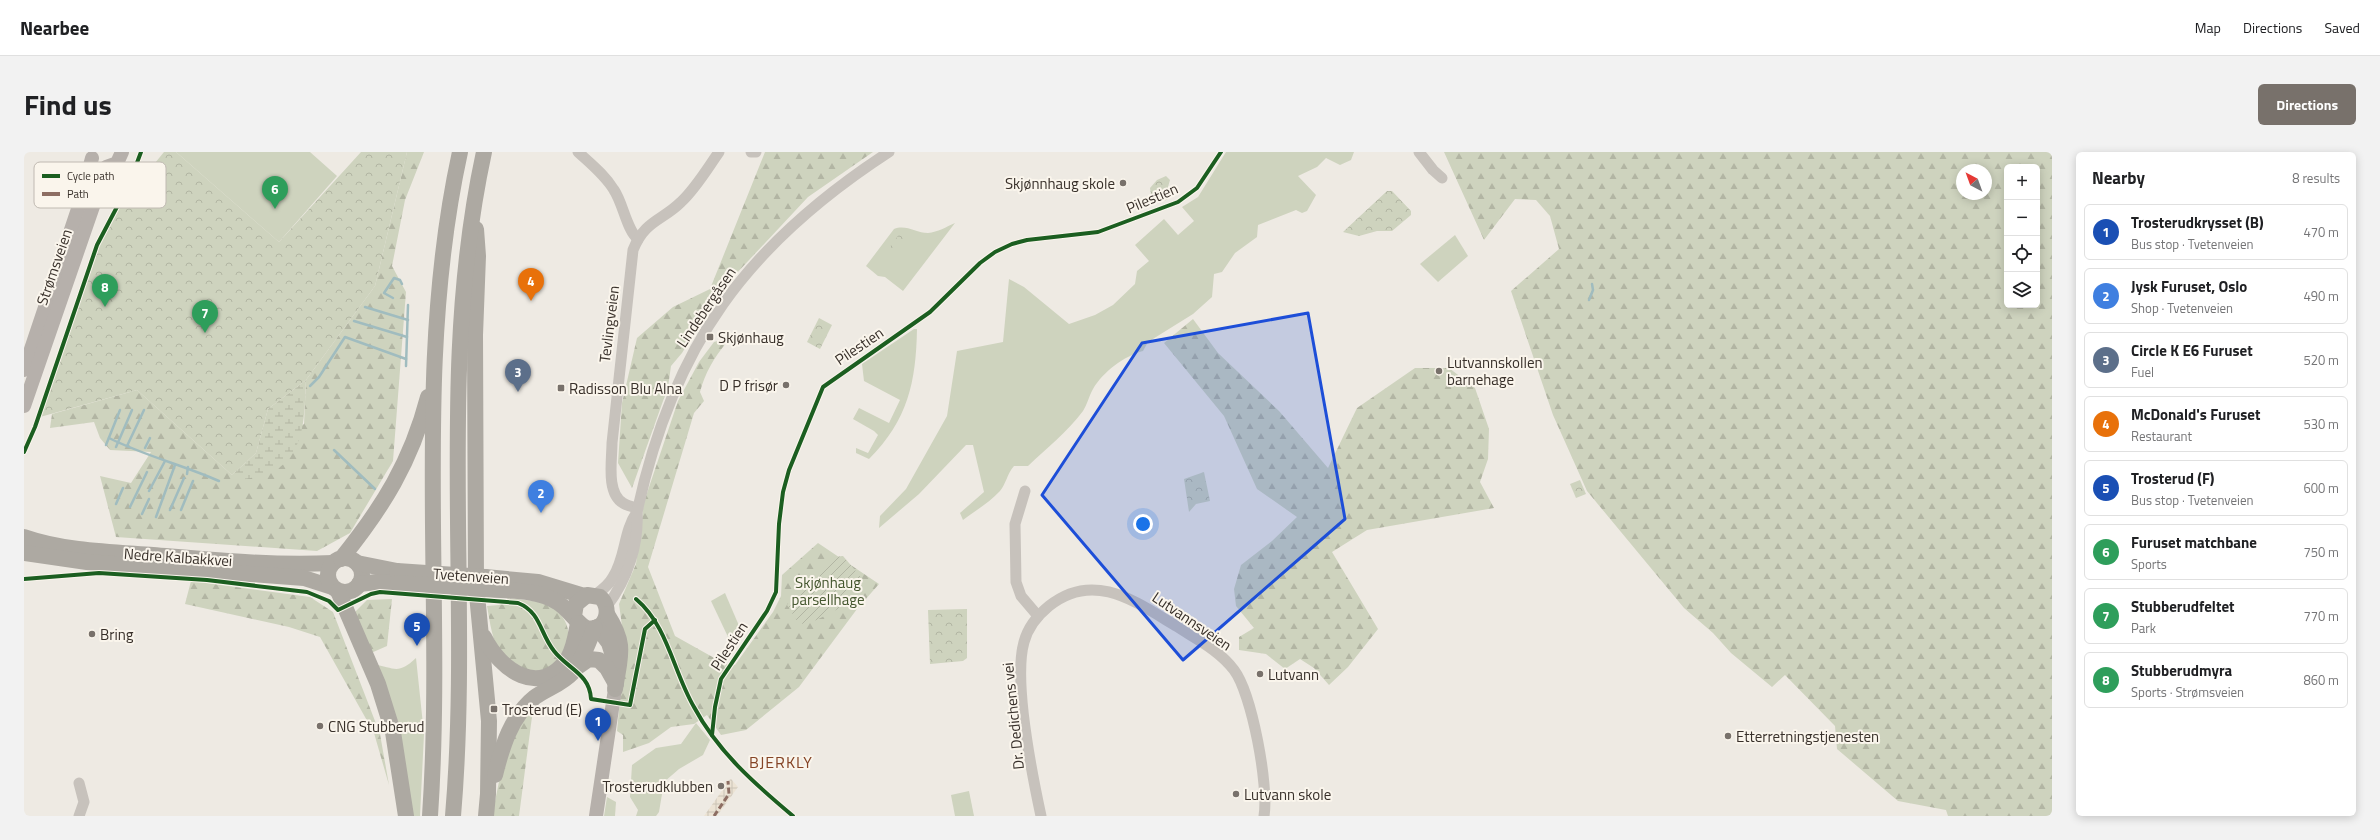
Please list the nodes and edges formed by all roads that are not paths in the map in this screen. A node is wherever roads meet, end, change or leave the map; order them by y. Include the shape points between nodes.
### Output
1 (122, 152) edge
2 (460, 152) edge
3 (484, 152) edge
4 (578, 152) edge
5 (719, 152) edge
6 (751, 152) edge
7 (756, 152) edge
8 (889, 152) edge
9 (1420, 152) edge
10 (117, 162) edge
11 (1442, 178) dead end
12 (474, 203) junction
13 (78, 208) edge
14 (93, 208) edge
15 (638, 239) junction
16 (24, 370) edge
17 (435, 371) junction
18 (24, 406) edge
19 (1025, 492) dead end
20 (637, 510) junction
21 (24, 537) edge
22 (24, 553) edge
23 (337, 561) junction
24 (357, 563) junction
25 (398, 577) junction
26 (485, 583) junction
27 (359, 584) junction
28 (335, 589) junction
29 (590, 595) junction
30 (607, 610) junction
31 (1038, 616) junction
32 (576, 619) junction
33 (596, 627) junction
34 (481, 631) junction
35 (573, 665) junction
36 (616, 682) junction
37 (79, 783) dead end
38 (488, 794) junction
39 (80, 816) edge
40 (406, 816) edge
41 (430, 816) edge
42 (453, 816) edge
43 (486, 816) edge
44 (596, 816) edge
45 (1041, 816) edge
46 (1264, 816) edge

1 - 10 main road, Strømsveien
2 - 17 highway via 441,264
3 - 12 highway
4 - 15 street via 614,190 621,201 633,234
5 - 15 street via 680,203 650,224
6 - 7 street
8 - 20 street, Lindebergåsen via 835,190 774,243 742,278 714,316 670,398
9 - 11 street
12 - 34 highway via 478,256 475,320 476,584
12 - 42 highway via 463,276 459,340 459,705
13 - 16 main road, Strømsveien
14 - 18 main road, Strømsveien
15 - 20 street, Tevlingveien via 631,260 612,436 615,494 623,503
17 - 23 highway via 416,438 396,483 369,524
17 - 41 highway via 435,710
19 - 31 street via 1015,524 1016,582 1021,596
20 - 29 street, Lindebergåsen via 629,523 615,574 607,585
20 - 30 street, Lindebergåsen via 638,524 628,568
21 - 23 highway, Nedre Kalbakkvei via 57,545 122,552 291,565
22 - 28 highway, Nedre Kalbakkvei via 82,562 304,578
23 - 24 highway via 351,559
23 - 28 highway via 328,572
24 - 25 highway, Tvetenveien
24 - 27 highway via 361,571
25 - 26 highway, Tvetenveien, bridge
25 - 27 highway, Tvetenveien
26 - 29 highway, Tvetenveien via 538,582
26 - 32 highway, Tvetenveien via 543,595 559,603
27 - 28 highway via 350,592
28 - 40 highway via 378,684 393,732
29 - 30 highway, Tvetenveien via 602,599
29 - 32 highway via 576,604
30 - 33 highway via 606,619
30 - 36 highway, Tvetenveien via 621,646 622,656
31 - 45 street, Dr. Dedichens vei via 1024,641 1020,664
31 - 46 street, Lutvannsveien via 1059,599 1072,593 1093,590 1114,592 1145,607 1220,654 1238,675 1247,696 1264,787
32 - 33 highway, Tvetenveien via 586,628
32 - 35 highway
33 - 35 highway
33 - 36 highway, Tvetenveien via 609,643
34 - 35 highway via 498,659 514,673 524,677 536,678
34 - 38 highway via 489,721
35 - 36 highway via 593,658 601,661
35 - 38 highway via 525,707 509,732
36 - 44 main road, Tvetenveien
37 - 39 street via 84,802
38 - 43 highway

